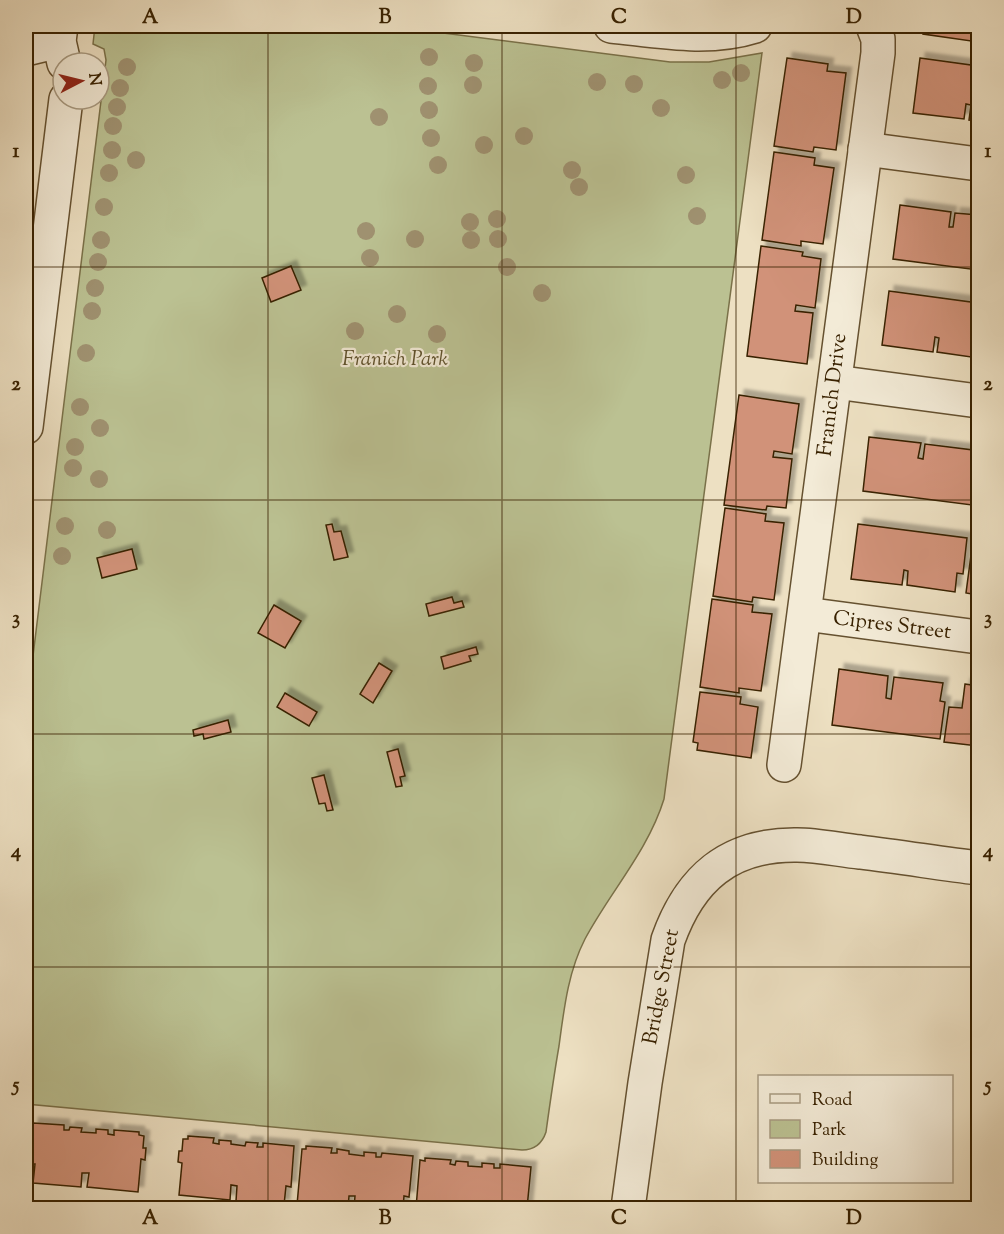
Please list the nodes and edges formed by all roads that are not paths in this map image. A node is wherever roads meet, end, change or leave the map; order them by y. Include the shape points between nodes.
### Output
1 (611, 26) edge
2 (755, 26) edge
3 (873, 26) edge
4 (61, 43) edge
5 (26, 49) edge
6 (64, 111) edge
7 (866, 149) junction
8 (978, 164) edge
9 (835, 382) junction
10 (28, 384) edge
11 (978, 400) edge
12 (26, 427) edge
13 (805, 614) junction
14 (978, 637) edge
15 (784, 765) dead end
16 (978, 868) edge
17 (628, 1209) edge

1 - 2 street via 700,34
3 - 7 street, Franich Drive via 879,46
4 - 5 street
6 - 10 street
7 - 8 street
7 - 9 street, Franich Drive
9 - 11 street
9 - 13 street, Franich Drive
10 - 12 street
13 - 14 street, Cipres Street
13 - 15 street, Franich Drive
16 - 17 street, Bridge Street via 783,845 736,856 707,874 685,902 668,940

